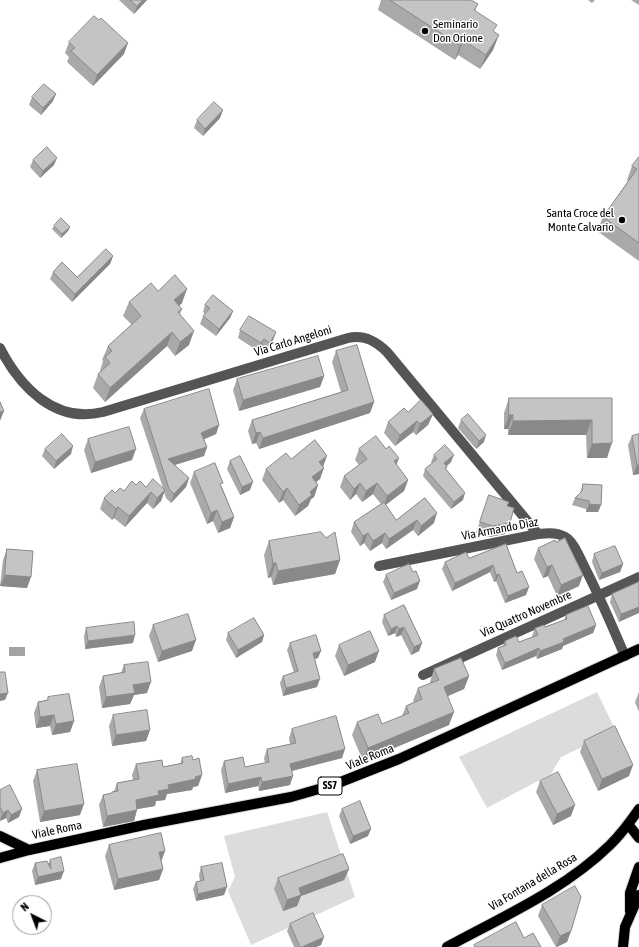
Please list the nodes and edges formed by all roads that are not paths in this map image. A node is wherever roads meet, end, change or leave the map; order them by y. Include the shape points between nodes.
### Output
1 (0, 348) edge
2 (538, 534) junction
3 (379, 566) dead end
4 (639, 577) edge
5 (599, 596) junction
6 (639, 649) edge
7 (625, 656) junction
8 (423, 675) dead end
9 (639, 809) edge
10 (628, 824) junction
11 (0, 836) edge
12 (639, 838) edge
13 (29, 850) junction
14 (0, 858) edge
15 (639, 867) edge
16 (639, 895) edge
17 (630, 912) junction
18 (447, 947) edge
19 (623, 947) edge

1 - 2 street, Via Carlo Angeloni via 16,376 36,396 66,412 87,415 348,338 360,336 369,339 387,352
2 - 3 street, Via Armando Diaz
2 - 5 street, Via Armando Diaz via 558,534 569,540
4 - 5 street, Via Quattro Novembre
5 - 7 street, Via Armando Diaz
5 - 8 street, Via Quattro Novembre
6 - 7 main road, Viale Roma / SS7
7 - 13 main road, Viale Roma / SS7 via 399,759 318,790
9 - 10 main road, Via Fontana della Rosa
10 - 12 main road
10 - 18 main road, Via Fontana della Rosa via 598,856 565,880
11 - 13 main road
13 - 14 main road, Viale Roma / SS7
15 - 17 main road via 630,893
16 - 17 main road
17 - 19 main road

